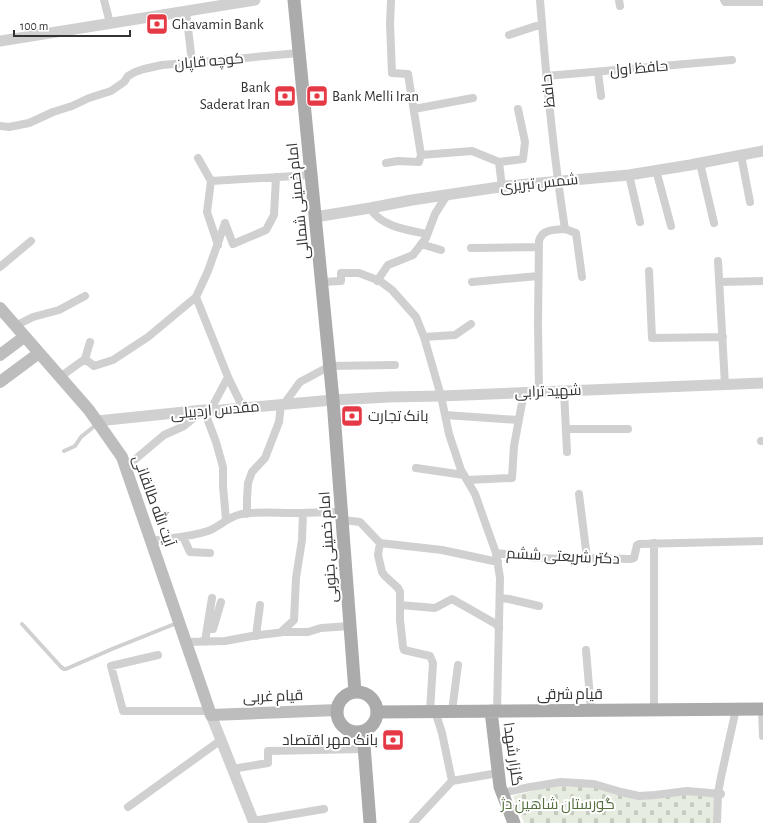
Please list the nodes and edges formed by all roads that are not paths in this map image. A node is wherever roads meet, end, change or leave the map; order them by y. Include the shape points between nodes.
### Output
1 (104, 0) edge
2 (255, 0) edge
3 (294, 0) edge
4 (391, 0) edge
5 (540, 0) edge
6 (724, 0) edge
7 (763, 2) edge
8 (186, 11) junction
9 (110, 23) junction
10 (542, 24) junction
11 (509, 35) dead end
12 (0, 41) edge
13 (300, 53) junction
14 (732, 60) dead end
15 (192, 62) junction
16 (598, 72) junction
17 (546, 76) junction
18 (601, 96) dead end
19 (473, 98) dead end
20 (414, 109) junction
21 (518, 109) dead end
22 (0, 126) edge
23 (763, 151) edge
24 (421, 155) junction
25 (741, 155) junction
26 (198, 158) dead end
27 (499, 162) junction
28 (386, 163) dead end
29 (700, 163) junction
30 (656, 170) junction
31 (311, 175) junction
32 (629, 175) junction
33 (276, 177) junction
34 (211, 181) junction
35 (557, 182) junction
36 (502, 187) junction
37 (447, 195) junction
38 (750, 202) dead end
39 (370, 208) junction
40 (315, 217) junction
41 (640, 222) dead end
42 (714, 222) dead end
43 (671, 226) dead end
44 (565, 229) junction
45 (428, 234) junction
46 (31, 241) dead end
47 (421, 244) junction
48 (218, 245) junction
49 (539, 247) junction
50 (471, 248) dead end
51 (440, 250) dead end
52 (718, 261) dead end
53 (0, 267) edge
54 (649, 271) dead end
55 (538, 276) junction
56 (582, 278) dead end
57 (377, 280) junction
58 (763, 280) edge
59 (322, 282) junction
60 (472, 282) dead end
61 (719, 282) junction
62 (85, 296) dead end
63 (196, 297) junction
64 (0, 308) edge
65 (471, 324) dead end
66 (15, 326) junction
67 (24, 336) junction
68 (424, 336) junction
69 (723, 337) junction
70 (90, 342) dead end
71 (39, 353) junction
72 (0, 355) edge
73 (85, 359) junction
74 (395, 365) dead end
75 (330, 366) junction
76 (60, 377) junction
77 (228, 377) junction
78 (0, 382) edge
79 (763, 383) edge
80 (725, 384) junction
81 (564, 391) junction
82 (524, 392) junction
83 (539, 392) junction
84 (441, 396) junction
85 (333, 400) junction
86 (282, 404) junction
87 (242, 408) junction
88 (207, 411) junction
89 (445, 415) junction
90 (518, 420) junction
91 (98, 422) junction
92 (566, 429) junction
93 (628, 429) dead end
94 (64, 451) dead end
95 (567, 452) dead end
96 (126, 467) junction
97 (416, 468) dead end
98 (466, 478) junction
99 (579, 494) dead end
100 (303, 513) junction
101 (247, 514) junction
102 (342, 516) junction
103 (226, 520) junction
104 (183, 537) junction
105 (151, 541) junction
106 (763, 541) edge
107 (380, 543) junction
108 (654, 543) junction
109 (210, 553) dead end
110 (496, 553) junction
111 (586, 558) junction
112 (498, 562) junction
113 (212, 598) dead end
114 (500, 598) junction
115 (221, 602) dead end
116 (260, 605) dead end
117 (400, 605) junction
118 (539, 606) dead end
119 (179, 623) junction
120 (22, 624) dead end
121 (350, 626) junction
122 (499, 628) junction
123 (207, 629) junction
124 (282, 632) junction
125 (256, 636) junction
126 (186, 642) junction
127 (205, 642) junction
128 (586, 650) dead end
129 (158, 655) dead end
130 (458, 666) dead end
131 (355, 692) junction
132 (736, 709) junction
133 (762, 709) edge
134 (337, 710) junction
135 (591, 710) junction
136 (654, 710) junction
137 (432, 711) junction
138 (452, 711) junction
139 (494, 711) junction
140 (377, 712) junction
141 (210, 713) junction
142 (363, 732) junction
143 (763, 736) edge
144 (221, 740) junction
145 (364, 749) junction
146 (232, 769) junction
147 (498, 773) junction
148 (452, 781) junction
149 (502, 793) junction
150 (719, 794) junction
151 (128, 807) dead end
152 (324, 809) dead end
153 (253, 822) edge
154 (370, 823) edge
155 (412, 823) edge
156 (514, 823) edge
157 (717, 823) edge

1 - 9 street
2 - 8 street
3 - 13 main road, امام خمینی شمالی
4 - 20 street via 392,73 408,74
5 - 10 street, حافظ
6 - 7 street
8 - 9 street
8 - 15 street
9 - 12 street
10 - 11 street
10 - 17 street, حافظ
13 - 15 street, کوچه قاپان
13 - 31 main road, امام خمینی شمالی
14 - 16 street, حافظ اول
15 - 22 street, کوچه قاپان via 144,69 128,76 111,91 29,123
16 - 17 street, حافظ اول
16 - 18 street
17 - 35 street, حافظ
19 - 20 street
20 - 24 street
21 - 27 street via 525,142 523,159
23 - 25 street, شمس تبریزی
24 - 27 street via 472,151
24 - 28 street via 419,162 398,160
25 - 29 street, شمس تبریزی
25 - 38 street
26 - 34 street
27 - 36 street
29 - 30 street, شمس تبریزی
29 - 42 street
30 - 32 street, شمس تبریزی
30 - 43 street
31 - 33 street
31 - 40 main road, امام خمینی شمالی
32 - 35 street, شمس تبریزی
32 - 41 street
33 - 34 street
33 - 48 street via 274,215 266,230 233,244 225,223
34 - 48 street via 207,212
35 - 36 street, شمس تبریزی
35 - 44 street, حافظ
36 - 37 street, شمس تبریزی
37 - 39 street, شمس تبریزی
37 - 45 street via 435,214
39 - 40 street, شمس تبریزی
39 - 45 street via 384,223
40 - 59 main road, امام خمینی شمالی
44 - 49 street via 545,232 540,236
44 - 56 street via 576,233
45 - 47 street
46 - 53 street
47 - 51 street
47 - 57 street via 413,255 388,265
48 - 63 street
49 - 50 street
49 - 55 street
52 - 61 street
54 - 69 street via 652,338
55 - 60 street
55 - 83 street
57 - 59 street via 358,273 341,273 341,281
57 - 68 street via 392,290 416,317
58 - 61 street
59 - 75 main road, امام خمینی شمالی
61 - 69 street
62 - 66 street via 59,310 33,317
63 - 73 street via 148,337 113,360 94,366
63 - 77 street
64 - 66 main road, آیت الله طالقانی
65 - 68 street via 455,336
66 - 67 main road, آیت الله طالقانی
67 - 71 main road, آیت الله طالقانی
67 - 72 main road
68 - 84 street
69 - 80 street
70 - 73 street
71 - 76 main road, آیت الله طالقانی
71 - 78 main road
73 - 76 street
74 - 75 street
75 - 85 main road, امام خمینی شمالی
75 - 86 street via 300,382
76 - 91 main road, آیت الله طالقانی
77 - 87 street
77 - 88 street
79 - 80 street, شهید ترابی
80 - 81 street, شهید ترابی
81 - 83 street, شهید ترابی
81 - 92 street
82 - 83 street, شهید ترابی
82 - 84 street, شهید ترابی
82 - 90 street
84 - 85 street, شهید ترابی
84 - 89 street
85 - 86 street, مقدس اردبیلی
85 - 102 main road, امام خمینی جنوبی
86 - 87 street, مقدس اردبیلی
86 - 101 street via 279,422 265,458 252,472 248,483
87 - 88 street, مقدس اردبیلی
88 - 91 street, مقدس اردبیلی
88 - 96 street via 164,435
88 - 103 street via 223,467
89 - 90 street
89 - 98 street via 449,434
90 - 98 street via 512,478
91 - 94 lane via 75,446
91 - 96 main road, آیت الله طالقانی
92 - 93 street
92 - 95 street
96 - 105 main road, آیت الله طالقانی
97 - 98 street
98 - 110 street
99 - 111 street
100 - 101 street
100 - 102 street
100 - 124 street via 294,620
101 - 103 street
102 - 107 street via 360,522
102 - 121 main road, امام خمینی جنوبی
103 - 104 street via 210,531
104 - 105 street
104 - 109 street via 190,552
105 - 119 main road, آیت الله طالقانی
106 - 108 street, دکتر شریعتی ششم
107 - 112 street via 442,550
107 - 117 street via 378,555 382,572 398,588
108 - 111 street, دکتر شریعتی ششم via 637,545 634,558 631,559
108 - 136 street
110 - 111 street, دکتر شریعتی ششم via 566,560
110 - 112 street
112 - 114 street
113 - 123 street
114 - 118 street
114 - 122 street
115 - 123 street via 212,629
116 - 125 street
117 - 122 street via 435,608 452,599
117 - 137 street via 404,650 430,656 433,662
119 - 120 lane via 66,669 61,667
119 - 126 main road, آیت الله طالقانی
121 - 124 street via 321,628 308,632
121 - 131 main road, امام خمینی جنوبی
122 - 139 street
123 - 127 street
124 - 125 street
125 - 127 street
126 - 127 street
126 - 141 main road, آیت الله طالقانی
128 - 135 street
129 - 141 street via 111,666 123,711
130 - 138 street
131 - 134 main road via 343,698
131 - 140 main road via 362,692 373,699
132 - 133 main road, قیام شرقی
132 - 136 main road, قیام شرقی
132 - 150 street via 720,777
133 - 143 street
134 - 141 main road, قیام غربی
134 - 142 main road via 337,717 344,728
135 - 136 main road, قیام شرقی
135 - 139 main road, قیام شرقی
137 - 138 main road, قیام شرقی
137 - 140 main road, قیام شرقی
137 - 148 street via 442,733
138 - 139 main road, قیام شرقی
139 - 147 main road, گلزار شهدا
140 - 142 main road via 373,724
141 - 144 street
142 - 145 main road
144 - 146 street
144 - 151 street
145 - 146 street via 268,752 268,763
145 - 154 main road
146 - 153 street
147 - 148 street
147 - 149 main road, گلزار شهدا
148 - 155 street
149 - 150 street via 561,782 594,784 639,796 687,791
149 - 156 main road, گلزار شهدا
150 - 157 street
152 - 153 street

